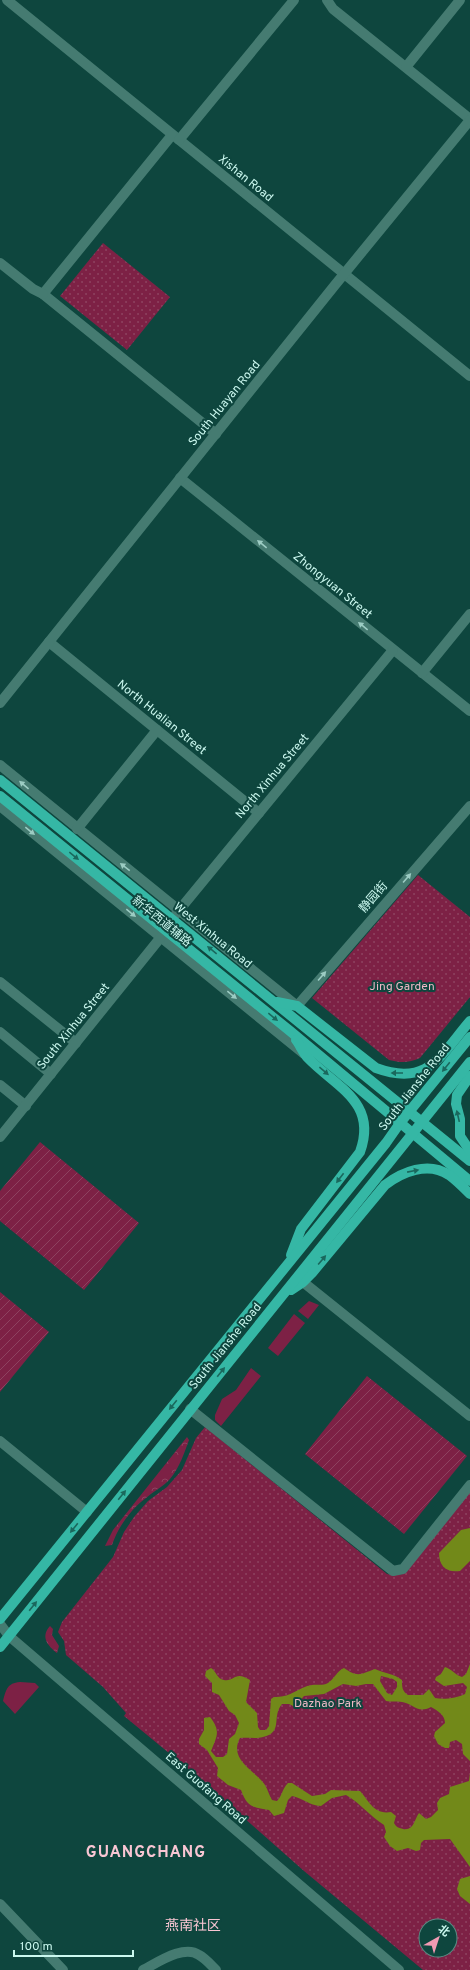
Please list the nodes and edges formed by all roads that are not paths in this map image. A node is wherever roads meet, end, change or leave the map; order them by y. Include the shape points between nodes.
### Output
1 (7, 0) edge
2 (294, 0) edge
3 (327, 0) edge
4 (460, 0) edge
5 (406, 67) junction
6 (470, 120) edge
7 (176, 137) junction
8 (0, 263) edge
9 (344, 274) junction
10 (43, 294) junction
11 (470, 376) edge
12 (216, 434) junction
13 (180, 478) junction
14 (470, 614) edge
15 (49, 642) junction
16 (393, 650) junction
17 (422, 673) junction
18 (0, 702) edge
19 (470, 711) edge
20 (157, 730) junction
21 (0, 765) edge
22 (0, 780) edge
23 (0, 796) edge
24 (0, 806) edge
25 (470, 806) edge
26 (259, 812) junction
27 (77, 829) junction
28 (180, 910) junction
29 (173, 919) junction
30 (164, 934) junction
31 (0, 982) edge
32 (275, 1001) junction
33 (297, 1006) junction
34 (470, 1021) edge
35 (290, 1031) junction
36 (0, 1032) edge
37 (470, 1037) edge
38 (76, 1043) junction
39 (307, 1057) junction
40 (470, 1062) edge
41 (51, 1074) junction
42 (470, 1076) edge
43 (0, 1085) edge
44 (26, 1106) junction
45 (410, 1111) junction
46 (400, 1122) junction
47 (423, 1122) junction
48 (413, 1134) junction
49 (0, 1137) edge
50 (470, 1151) edge
51 (470, 1161) edge
52 (470, 1180) edge
53 (470, 1194) edge
54 (286, 1266) junction
55 (303, 1282) junction
56 (283, 1295) junction
57 (190, 1409) junction
58 (470, 1416) edge
59 (0, 1441) edge
60 (470, 1485) edge
61 (87, 1512) junction
62 (0, 1618) edge
63 (0, 1624) edge
64 (9, 1636) junction
65 (0, 1647) edge
66 (0, 1904) edge
67 (63, 1970) edge
68 (143, 1970) edge
69 (216, 1970) edge
70 (399, 1970) edge

1 - 7 street, Xishan Road
2 - 7 street
3 - 5 street via 333,9
4 - 5 street
5 - 6 street
6 - 9 street, South Huayan Road
7 - 9 street, Xishan Road
7 - 10 street
8 - 10 street
9 - 11 street, Xishan Road
9 - 12 street, South Huayan Road
10 - 12 street
12 - 13 street, South Huayan Road
13 - 15 street, South Huayan Road
16 -> 13 street, Zhongyuan Street
14 - 17 street
15 - 18 street, South Huayan Road
15 - 20 street, North Hualian Street
16 - 17 street, Zhongyuan Street
16 - 26 street, North Xinhua Street
17 - 19 street, Zhongyuan Street
20 - 26 street, North Hualian Street
20 - 27 street
27 -> 21 street, 新华西道辅路
22 - 29 main road, West Xinhua Road
23 -> 30 main road
24 -> 30 street, 新华西道辅路
33 -> 25 street, 静园街
26 - 28 street, North Xinhua Street
28 -> 27 street, 新华西道辅路
28 - 29 street, North Xinhua Street
28 - 33 street, 新华西道辅路
32 -> 29 main road, West Xinhua Road
30 -> 35 main road
30 - 38 street, South Xinhua Street
30 -> 39 street, 新华西道辅路
31 - 38 street
32 - 33 main road
32 - 45 main road, West Xinhua Road
34 -> 33 main road via 425,1070 417,1074 391,1074 376,1068
35 - 39 main road
35 - 46 main road
36 - 41 street
37 -> 45 main road, South Jianshe Road
38 - 41 street, South Xinhua Street
39 -> 54 main road via 347,1090 355,1100 364,1123 363,1142 360,1152 301,1229
40 - 47 main road, South Jianshe Road
41 - 44 street, South Xinhua Street
50 -> 42 main road via 460,1136 460,1119 456,1104 457,1095
43 - 44 street
44 - 49 street, South Xinhua Street
45 - 46 main road, South Jianshe Road
45 - 47 main road, West Xinhua Road
46 - 48 main road
46 - 54 main road, South Jianshe Road
47 - 48 main road, South Jianshe Road
47 - 51 main road, West Xinhua Road
48 - 52 main road
48 - 56 main road, South Jianshe Road
55 -> 53 main road via 385,1185 396,1176 410,1170 439,1171 448,1174
54 -> 61 main road, South Jianshe Road
55 - 56 main road
55 - 58 street
57 -> 56 main road, South Jianshe Road
57 - 60 street via 393,1571 403,1569
64 -> 57 main road, South Jianshe Road
59 - 61 street
61 -> 62 main road, South Jianshe Road
63 - 64 street, East Guofang Road
64 - 65 main road, South Jianshe Road
64 - 70 street, East Guofang Road
66 - 67 street
68 - 69 street via 180,1953 188,1952 199,1954

